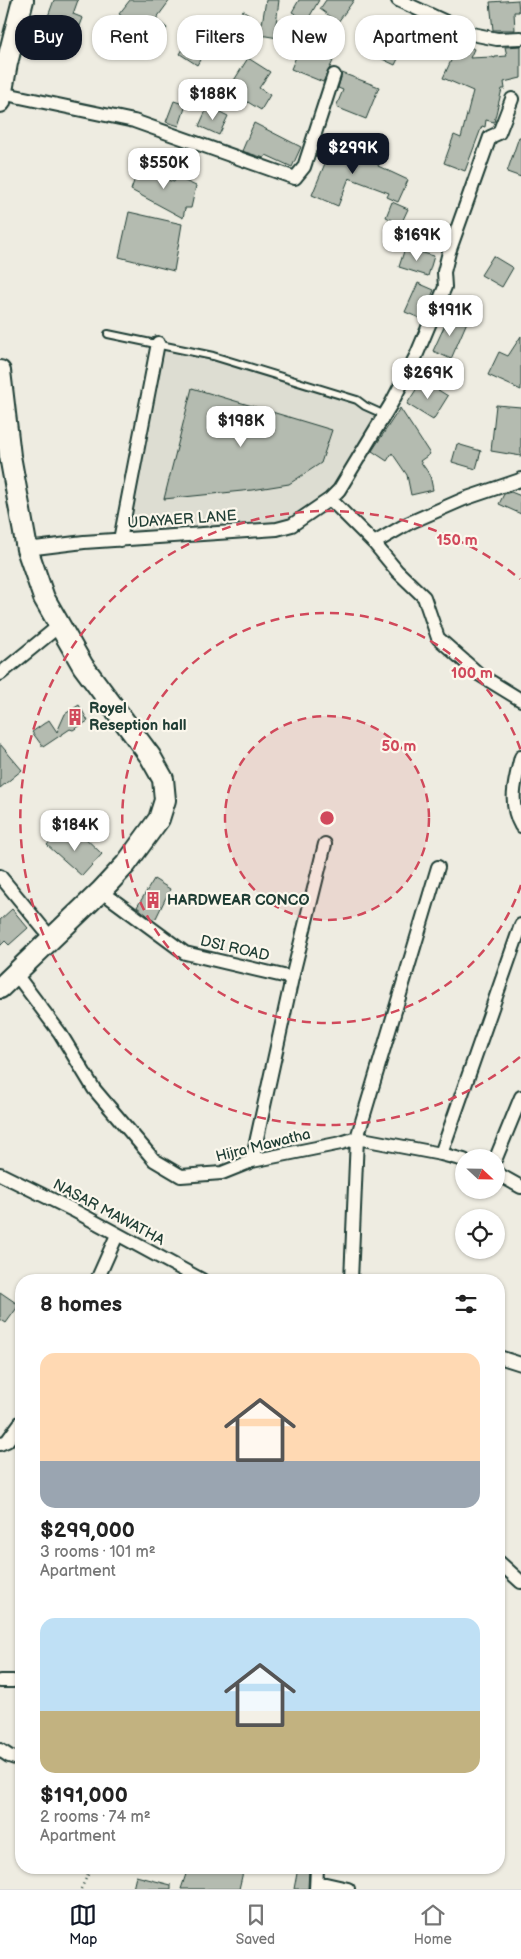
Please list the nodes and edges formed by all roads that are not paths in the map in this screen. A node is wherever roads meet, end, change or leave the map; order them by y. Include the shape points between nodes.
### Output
1 (23, 0) edge
2 (398, 0) edge
3 (521, 38) edge
4 (3, 62) edge
5 (334, 75) dead end
6 (1, 97) edge
7 (512, 99) dead end
8 (108, 334) dead end
9 (158, 343) junction
10 (0, 371) edge
11 (385, 416) junction
12 (521, 479) edge
13 (330, 499) junction
14 (120, 540) junction
15 (374, 543) junction
16 (27, 549) junction
17 (60, 624) junction
18 (0, 674) edge
19 (521, 700) edge
20 (521, 758) edge
21 (521, 826) edge
22 (325, 844) dead end
23 (438, 867) dead end
24 (0, 876) edge
25 (101, 891) junction
26 (521, 925) edge
27 (51, 938) junction
28 (15, 973) junction
29 (292, 978) junction
30 (0, 988) edge
31 (521, 1096) edge
32 (357, 1138) junction
33 (500, 1149) edge
34 (441, 1154) junction
35 (455, 1158) edge
36 (252, 1161) junction
37 (0, 1174) edge
38 (505, 1178) edge
39 (521, 1187) edge
40 (117, 1236) junction
41 (100, 1274) edge
42 (190, 1274) edge
43 (351, 1274) edge
44 (505, 1359) edge
45 (521, 1364) edge
46 (15, 1430) edge
47 (0, 1444) edge
48 (505, 1567) edge
49 (521, 1582) edge
50 (0, 1680) edge
51 (13, 1681) dead end
52 (0, 1750) edge
53 (15, 1758) edge
54 (316, 1885) edge
55 (348, 1889) edge

1 - 4 highway
2 - 3 street via 472,34 497,39
4 - 6 highway
5 - 6 street via 304,167 295,178 134,121
7 - 11 street, UDAYAER LANE via 499,133 490,137 472,184 449,252 444,272 445,287 416,356
8 - 9 lane
9 - 11 lane via 327,390 357,400
9 - 14 street
10 - 16 highway via 10,456
11 - 13 street, UDAYAER LANE via 350,475
12 - 15 street via 464,499 409,523
13 - 14 street, UDAYAER LANE via 292,524 277,529
13 - 15 street
14 - 16 street, UDAYAER LANE
15 - 19 street via 424,597 438,638 480,675
16 - 17 highway via 44,598
17 - 18 street
17 - 25 highway via 83,666 150,756 163,779 165,800 159,819 126,864
20 - 21 street via 512,793
22 - 29 street
23 - 32 street
24 - 27 street
25 - 27 highway
25 - 29 street, DSI ROAD via 185,953
26 - 34 street
27 - 28 highway
28 - 30 highway
28 - 36 street, Hijra Mawatha via 60,1033 94,1089 154,1160 181,1176 222,1173
29 - 36 street
31 - 33 street
32 - 34 street, Hijra Mawatha
32 - 36 street, Hijra Mawatha
32 - 43 street
34 - 35 street, Hijra Mawatha
37 - 40 street, NASAR MAWATHA
38 - 39 street
40 - 41 street
40 - 42 street, NASAR MAWATHA
44 - 45 street
46 - 47 street via 7,1441
48 - 49 street
50 - 51 street
52 - 53 street
54 - 55 street

